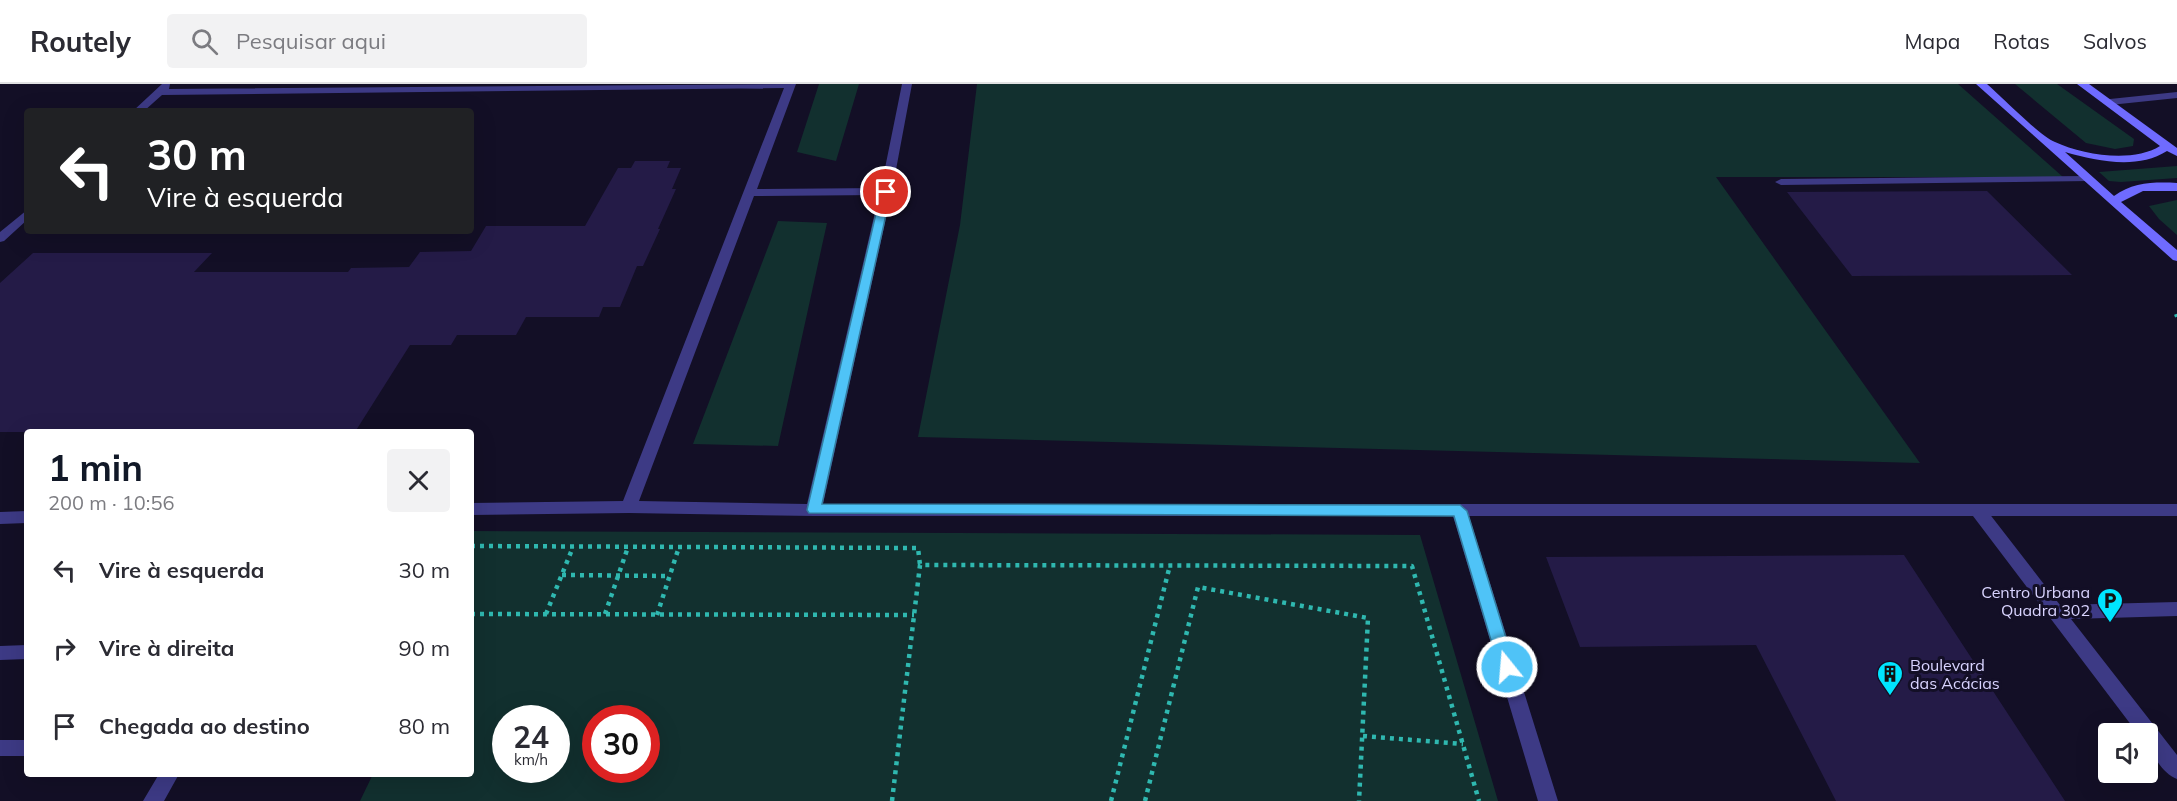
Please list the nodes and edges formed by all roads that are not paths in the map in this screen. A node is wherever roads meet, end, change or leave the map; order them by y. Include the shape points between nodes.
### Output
1 (168, 84) edge
2 (908, 84) edge
3 (1981, 84) edge
4 (2082, 84) edge
5 (791, 85) edge
6 (159, 92) junction
7 (2177, 95) edge
8 (2110, 102) junction
9 (141, 108) edge
10 (2047, 143) junction
11 (2172, 149) edge
12 (2086, 179) junction
13 (1781, 182) dead end
14 (2177, 187) edge
15 (886, 192) junction
16 (750, 193) junction
17 (2114, 202) junction
18 (24, 217) edge
19 (0, 238) edge
20 (2177, 257) edge
21 (629, 507) junction
22 (474, 509) edge
23 (814, 510) junction
24 (2177, 510) edge
25 (1460, 511) junction
26 (1979, 512) junction
27 (24, 517) edge
28 (0, 518) edge
29 (2177, 609) edge
30 (2057, 612) junction
31 (24, 652) edge
32 (0, 653) edge
33 (0, 748) edge
34 (24, 748) edge
35 (2177, 770) edge
36 (168, 777) edge
37 (153, 801) edge
38 (1548, 801) edge

1 - 6 street
2 - 15 street
3 - 10 street
4 - 8 street
5 - 6 street
5 - 16 street
6 - 9 street
7 - 8 street
8 - 11 street
10 - 11 street via 2090,155 2132,158
10 - 12 street
12 - 13 street
12 - 17 street
14 - 17 street via 2132,189
15 - 16 street
15 - 23 street
16 - 21 street
17 - 20 street
18 - 19 street
21 - 22 street
21 - 23 street
23 - 25 street
24 - 26 street
25 - 26 street
25 - 38 street
26 - 30 street
27 - 28 street
29 - 30 street
30 - 35 street
31 - 32 street
33 - 34 street
36 - 37 street

